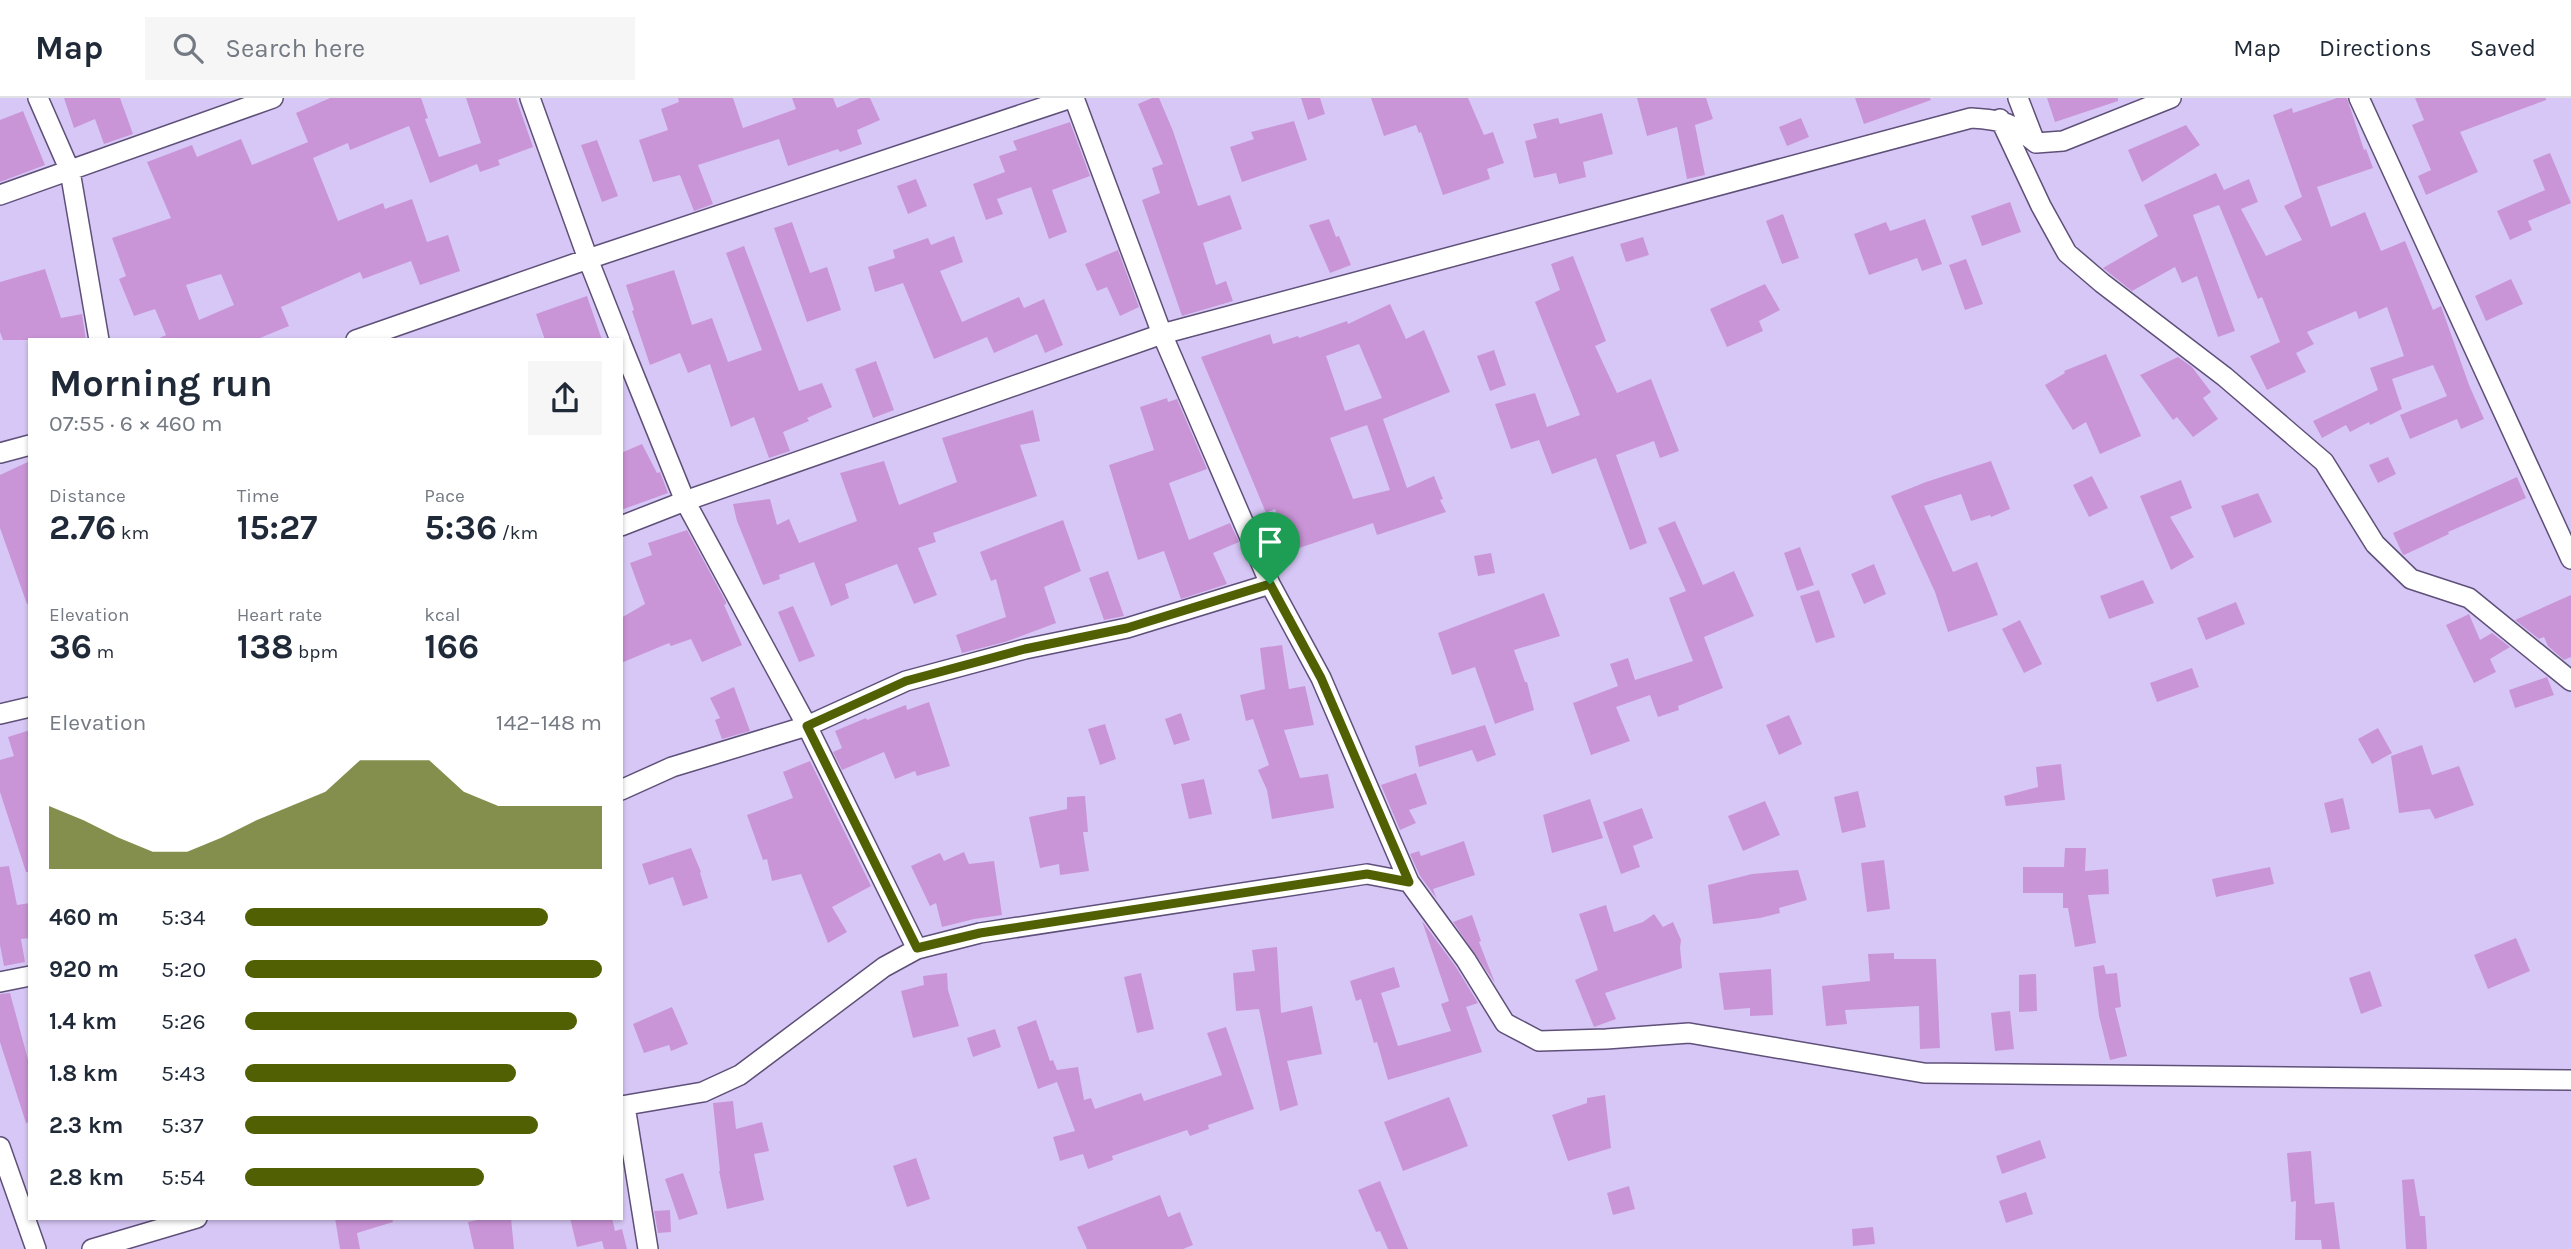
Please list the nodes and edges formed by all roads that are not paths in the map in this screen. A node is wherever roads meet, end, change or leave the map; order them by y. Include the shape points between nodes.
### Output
1 (38, 98) edge
2 (273, 98) edge
3 (530, 98) edge
4 (1072, 98) edge
5 (2018, 98) edge
6 (2171, 98) edge
7 (2359, 98) edge
8 (2000, 119) junction
9 (2036, 143) junction
10 (70, 172) junction
11 (0, 195) edge
12 (588, 259) junction
13 (1162, 334) junction
14 (99, 338) edge
15 (362, 338) edge
16 (620, 338) edge
17 (623, 346) edge
18 (28, 446) edge
19 (0, 453) edge
20 (685, 501) junction
21 (623, 525) edge
22 (2571, 559) edge
23 (1270, 584) junction
24 (2571, 681) edge
25 (28, 707) edge
26 (0, 714) edge
27 (807, 726) junction
28 (623, 789) edge
29 (1409, 882) junction
30 (917, 948) junction
31 (28, 976) edge
32 (0, 982) edge
33 (2571, 1080) edge
34 (623, 1106) edge
35 (0, 1147) edge
36 (190, 1220) edge
37 (36, 1249) edge
38 (92, 1249) edge
39 (648, 1249) edge

1 - 10 street
2 - 10 street
3 - 12 street
4 - 12 street
4 - 13 street
5 - 9 street
6 - 9 street via 2063,141
7 - 22 street
8 - 9 street
8 - 13 street via 1971,118
8 - 24 street via 2067,253 2324,462 2375,544 2412,579 2469,598
10 - 11 street
10 - 14 street
12 - 15 street
12 - 16 street
13 - 20 street
13 - 23 street
17 - 20 street
18 - 19 street
20 - 21 street
20 - 27 street
23 - 27 street via 1127,628 906,681
23 - 29 street via 1321,678
25 - 26 street
27 - 28 street via 672,767
27 - 30 street
29 - 30 street via 1367,874 980,933
29 - 33 street via 1505,1023 1539,1041 1689,1032 1924,1073
30 - 34 street via 884,967 740,1075 703,1092
31 - 32 street
34 - 39 street
35 - 37 street
36 - 38 street

